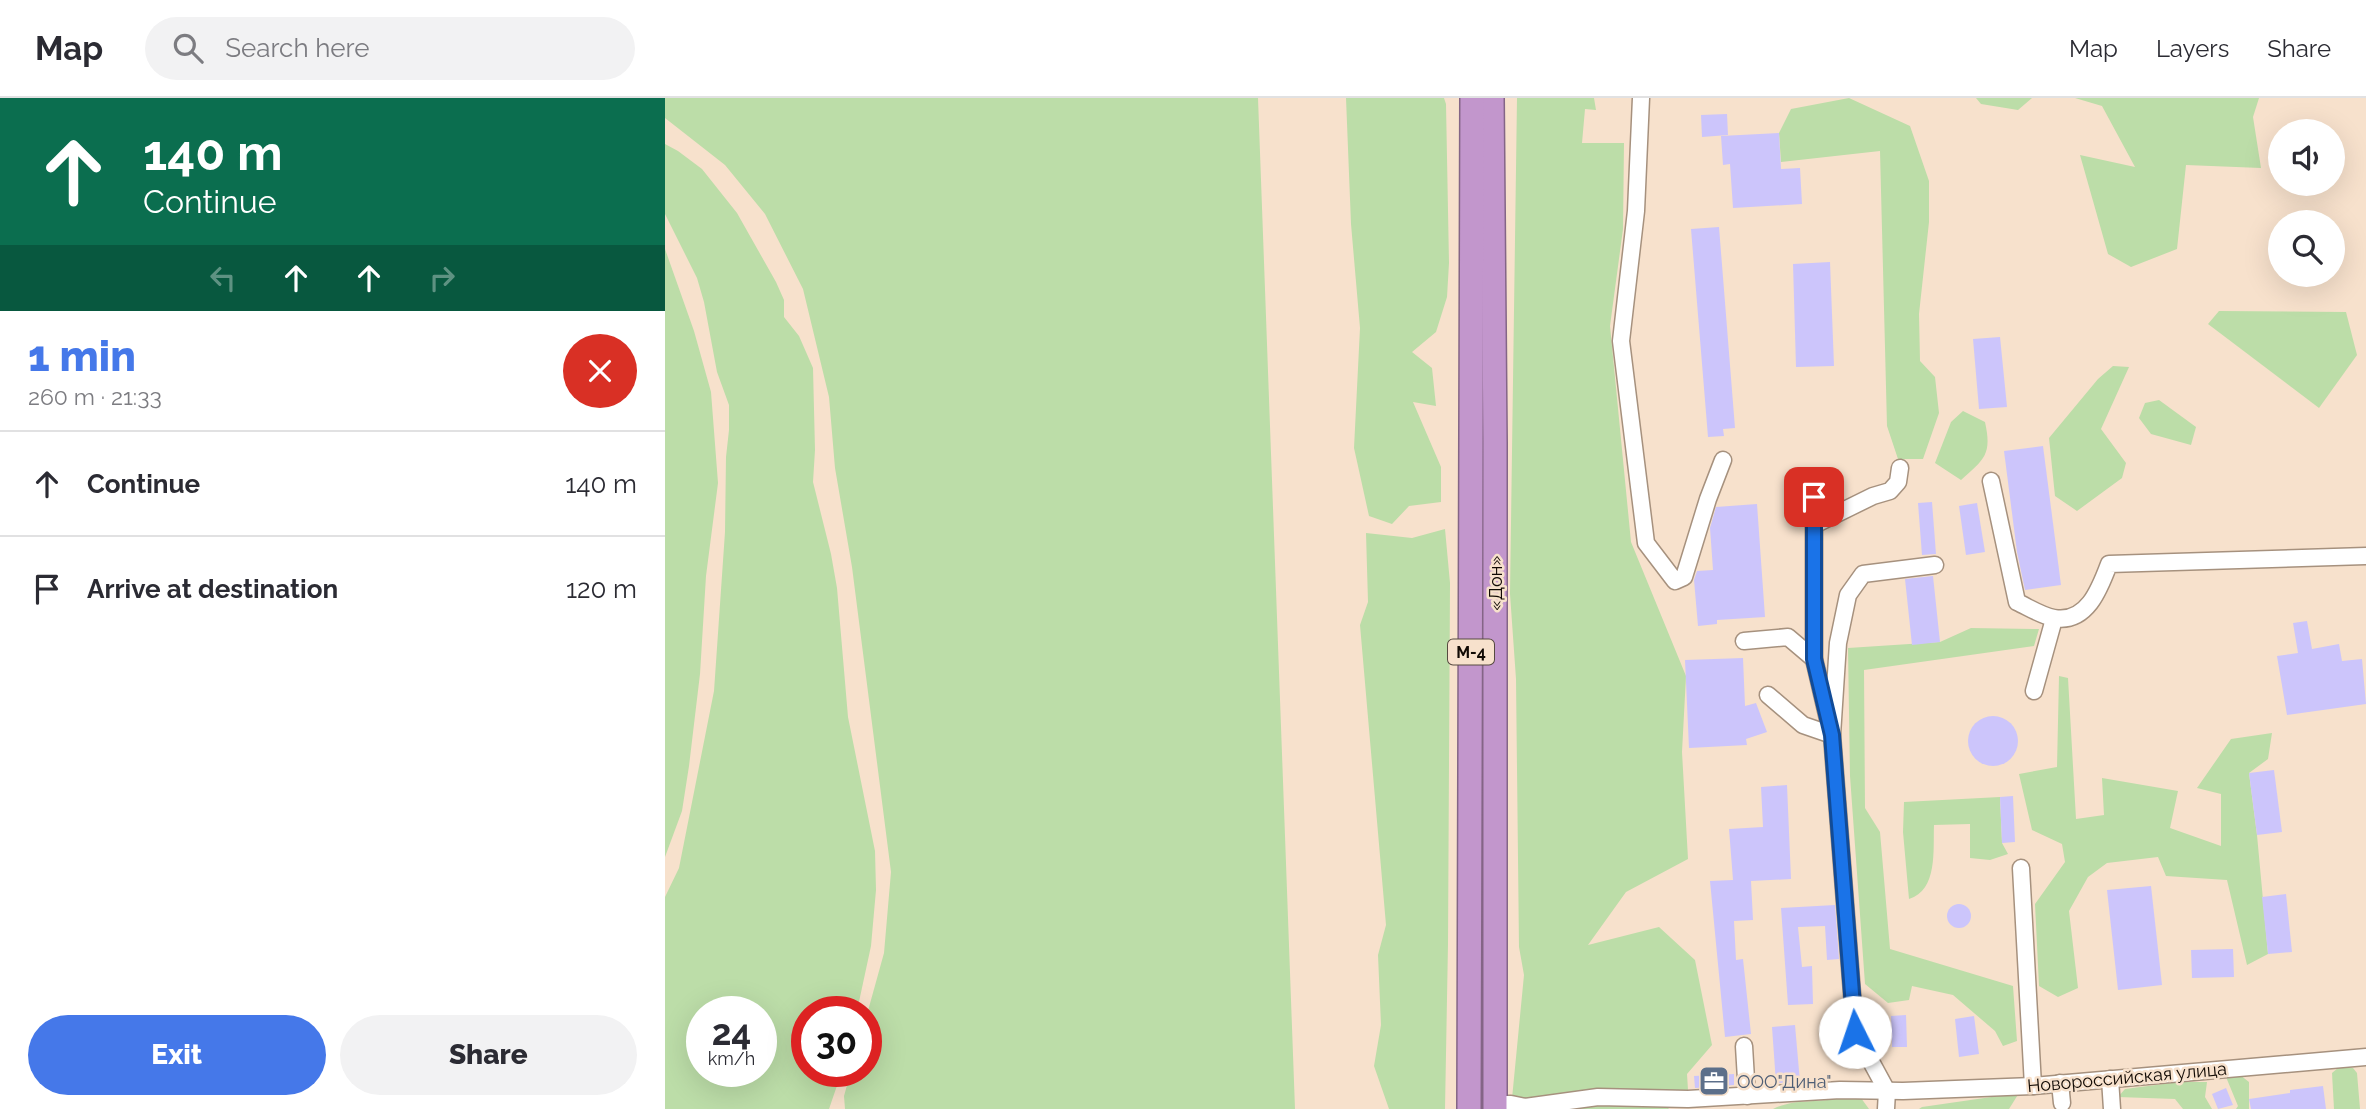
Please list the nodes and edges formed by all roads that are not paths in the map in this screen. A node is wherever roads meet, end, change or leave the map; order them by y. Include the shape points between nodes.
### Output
1 (1472, 98) edge
2 (1492, 98) edge
3 (1641, 98) edge
4 (1723, 460) dead end
5 (1900, 468) dead end
6 (1991, 481) dead end
7 (1814, 497) dead end
8 (1814, 525) junction
9 (2366, 556) edge
10 (1935, 565) dead end
11 (2054, 619) junction
12 (1744, 641) dead end
13 (1814, 659) junction
14 (2034, 691) dead end
15 (1768, 695) dead end
16 (1832, 735) junction
17 (2021, 868) dead end
18 (1744, 1046) dead end
19 (2366, 1057) edge
20 (2110, 1079) junction
21 (2060, 1083) junction
22 (2033, 1086) junction
23 (1887, 1091) junction
24 (1747, 1096) junction
25 (2062, 1103) dead end
26 (1683, 1104) edge
27 (1495, 1106) edge
28 (1469, 1109) edge
29 (1886, 1109) edge
30 (2112, 1109) edge

1 - 28 highway, «Дон» / М-4
2 - 27 highway, «Дон» / М-4
3 - 4 street via 1636,211 1621,341 1646,543 1675,581 1684,577
5 - 8 street via 1898,482 1890,491
6 - 11 street via 2018,601
7 - 8 street
8 - 13 street
9 - 11 street via 2109,564 2097,596 2077,616
10 - 16 street via 1863,574 1848,594 1838,643
11 - 14 street
12 - 13 street via 1788,637
13 - 16 street
15 - 16 street via 1803,726
16 - 23 street via 1855,1032
17 - 22 street
18 - 24 street
19 - 20 street, Новороссийская улица
20 - 21 street, Новороссийская улица
20 - 30 street
21 - 22 street, Новороссийская улица
21 - 25 street
22 - 23 street, Новороссийская улица
23 - 24 street, Новороссийская улица
23 - 29 street
24 - 26 street, Новороссийская улица
26 - 27 street, Новороссийская улица via 1598,1097 1525,1107

